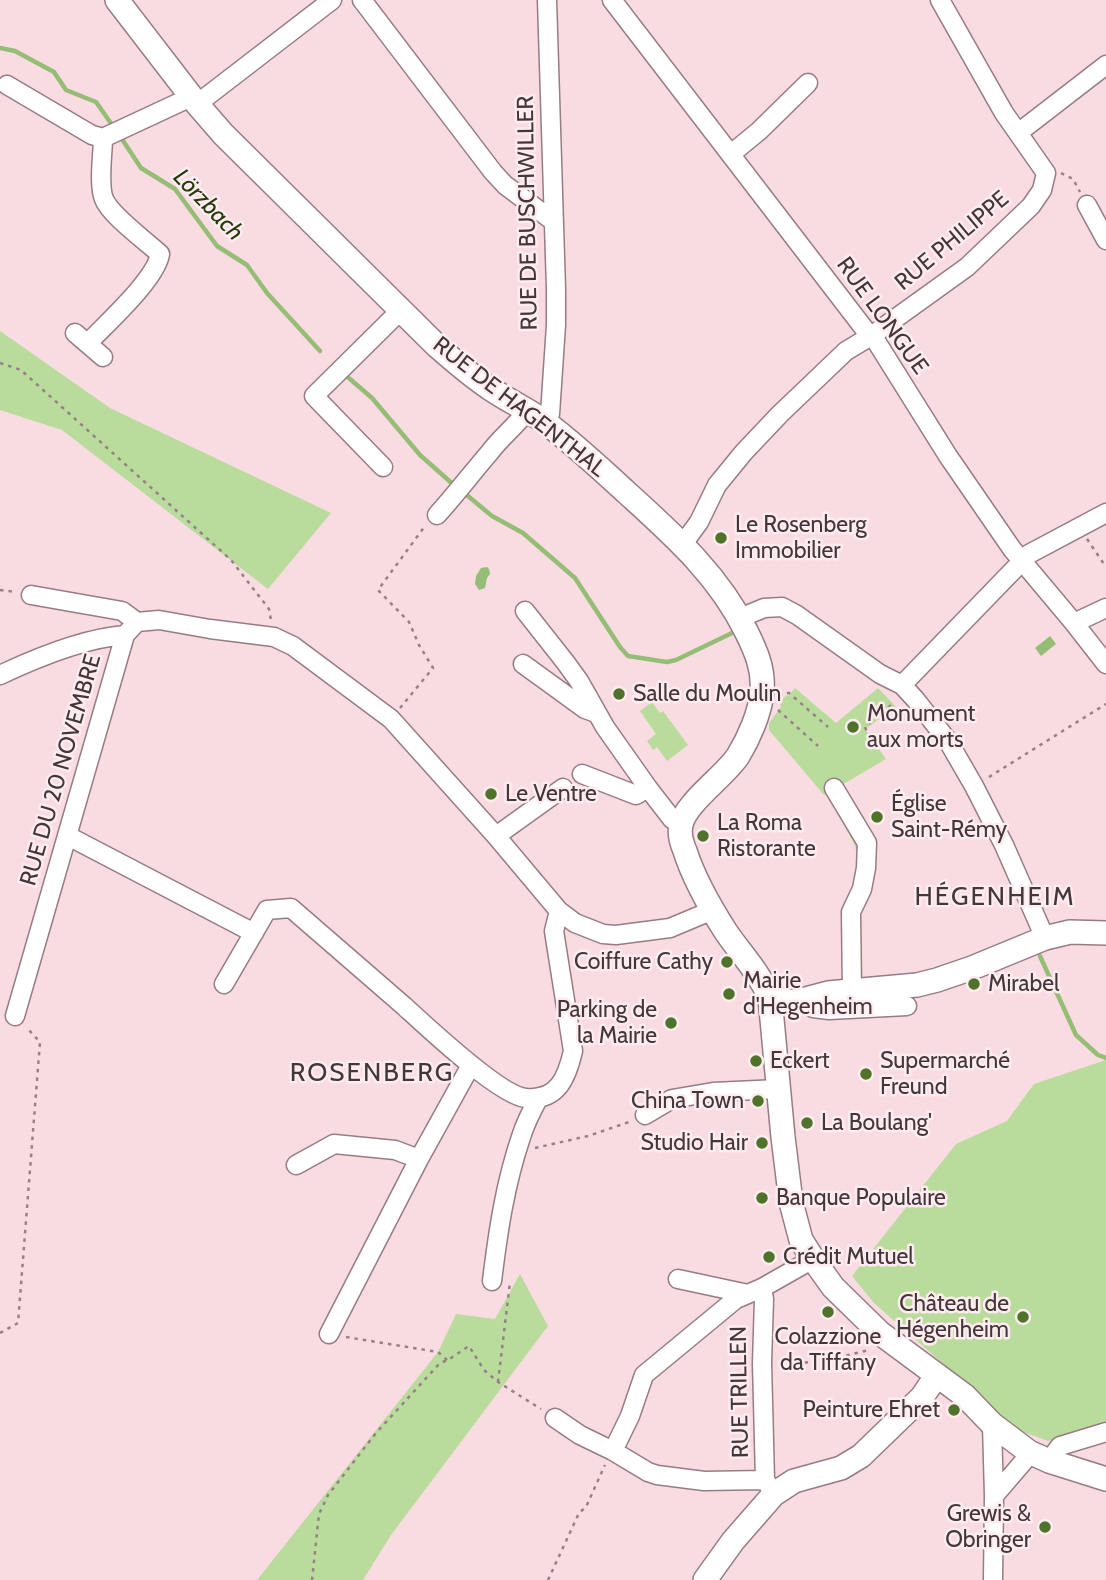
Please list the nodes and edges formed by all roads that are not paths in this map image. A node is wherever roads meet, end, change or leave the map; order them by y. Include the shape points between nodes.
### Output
1 (117, 0) edge
2 (332, 0) edge
3 (362, 0) edge
4 (547, 0) edge
5 (612, 0) edge
6 (940, 0) edge
7 (1106, 65) edge
8 (808, 83) dead end
9 (7, 85) dead end
10 (194, 101) junction
11 (1017, 133) junction
12 (103, 138) junction
13 (731, 154) junction
14 (1087, 205) road end
15 (554, 221) junction
16 (1106, 240) edge
17 (401, 310) junction
18 (871, 336) junction
19 (103, 357) dead end
20 (536, 416) junction
21 (383, 467) dead end
22 (1106, 513) edge
23 (437, 515) road end
24 (683, 544) junction
25 (1022, 561) junction
26 (32, 595) dead end
27 (1106, 608) edge
28 (525, 611) dead end
29 (740, 618) junction
30 (1074, 623) junction
31 (131, 628) junction
32 (523, 664) dead end
33 (1106, 664) edge
34 (0, 675) edge
35 (902, 685) junction
36 (596, 713) junction
37 (582, 774) dead end
38 (648, 788) junction
39 (834, 788) dead end
40 (563, 789) dead end
41 (681, 825) junction
42 (68, 836) junction
43 (496, 836) junction
44 (713, 910) junction
45 (559, 911) junction
46 (254, 933) junction
47 (1106, 933) edge
48 (1045, 938) junction
49 (224, 984) dead end
50 (852, 992) junction
51 (817, 996) junction
52 (770, 998) junction
53 (907, 1006) dead end
54 (15, 1016) road end
55 (471, 1065) junction
56 (779, 1089) junction
57 (538, 1097) junction
58 (645, 1115) road end
59 (419, 1159) junction
60 (296, 1166) dead end
61 (813, 1259) junction
62 (678, 1279) dead end
63 (492, 1281) dead end
64 (755, 1291) junction
65 (329, 1334) road end
66 (937, 1376) junction
67 (551, 1416) road end
68 (992, 1424) junction
69 (1106, 1432) edge
70 (613, 1451) junction
71 (1039, 1457) junction
72 (1106, 1479) edge
73 (770, 1487) junction
74 (995, 1496) junction
75 (705, 1580) edge
76 (993, 1580) edge

1 - 10 main road, RUE DE HAGENTHAL
2 - 10 street
3 - 15 street via 493,172
4 - 15 street, RUE DE BUSCHWILLER
5 - 13 street, RUE LONGUE
6 - 11 street
7 - 11 street
8 - 13 street
9 - 12 street
10 - 12 street
10 - 17 main road, RUE DE HAGENTHAL
11 - 18 street, RUE PHILIPPE via 1046,173 1031,206 967,267
12 - 19 street via 104,199 119,219 160,254 148,280 81,338
13 - 18 street, RUE LONGUE
14 - 16 street
15 - 20 street, RUE DE BUSCHWILLER via 556,325 551,405 550,414
17 - 20 main road, RUE DE HAGENTHAL via 467,372
17 - 21 street via 314,397
18 - 24 street, RUE PHILIPPE via 846,351 744,452 717,485
18 - 25 street, RUE LONGUE
20 - 23 street via 521,419
20 - 24 main road, RUE DE HAGENTHAL
22 - 25 street
24 - 29 main road, RUE DE HAGENTHAL
25 - 30 street, RUE LONGUE
25 - 35 street
26 - 31 street via 122,611
27 - 30 street
28 - 36 street via 579,681
29 - 35 street via 764,608 782,607
29 - 41 main road, RUE DE HAGENTHAL via 757,653 769,696 737,757 687,811
30 - 33 street, RUE LONGUE
31 - 34 street via 31,660
31 - 42 street, RUE DU 20 NOVEMBRE
31 - 43 street via 159,620 274,637 293,646 391,719
32 - 36 street
35 - 48 street via 948,741 974,786
36 - 38 street
37 - 38 street via 636,795
38 - 41 street
39 - 50 street via 867,843 862,889 851,912
40 - 43 street
41 - 44 main road via 685,852
42 - 46 street
42 - 54 street, RUE DU 20 NOVEMBRE
43 - 45 street
44 - 45 street via 670,928 616,935 575,923
44 - 52 main road
45 - 57 street via 554,931 573,1051 563,1083
46 - 49 street
46 - 55 street via 267,910 291,908
47 - 48 main road via 1070,932
48 - 50 main road via 937,980
50 - 51 main road
51 - 52 main road via 794,1002
51 - 53 street via 813,1008
52 - 56 main road
55 - 57 street via 511,1093
55 - 59 street
56 - 58 street via 672,1098
56 - 61 main road via 791,1202 801,1240
57 - 63 street via 516,1153 499,1222
59 - 60 street via 395,1150 334,1144
59 - 65 street
61 - 64 street
61 - 66 main road via 833,1287 880,1333
62 - 64 street
64 - 70 street via 736,1299 644,1375
64 - 73 street, RUE TRILLEN via 764,1299 762,1363
66 - 68 main road
66 - 73 main road via 922,1397 861,1456 841,1468
67 - 70 street
68 - 71 main road
68 - 74 street
69 - 71 street
70 - 73 street via 657,1475
71 - 72 main road
71 - 74 street via 1024,1461
73 - 75 main road
74 - 76 street

